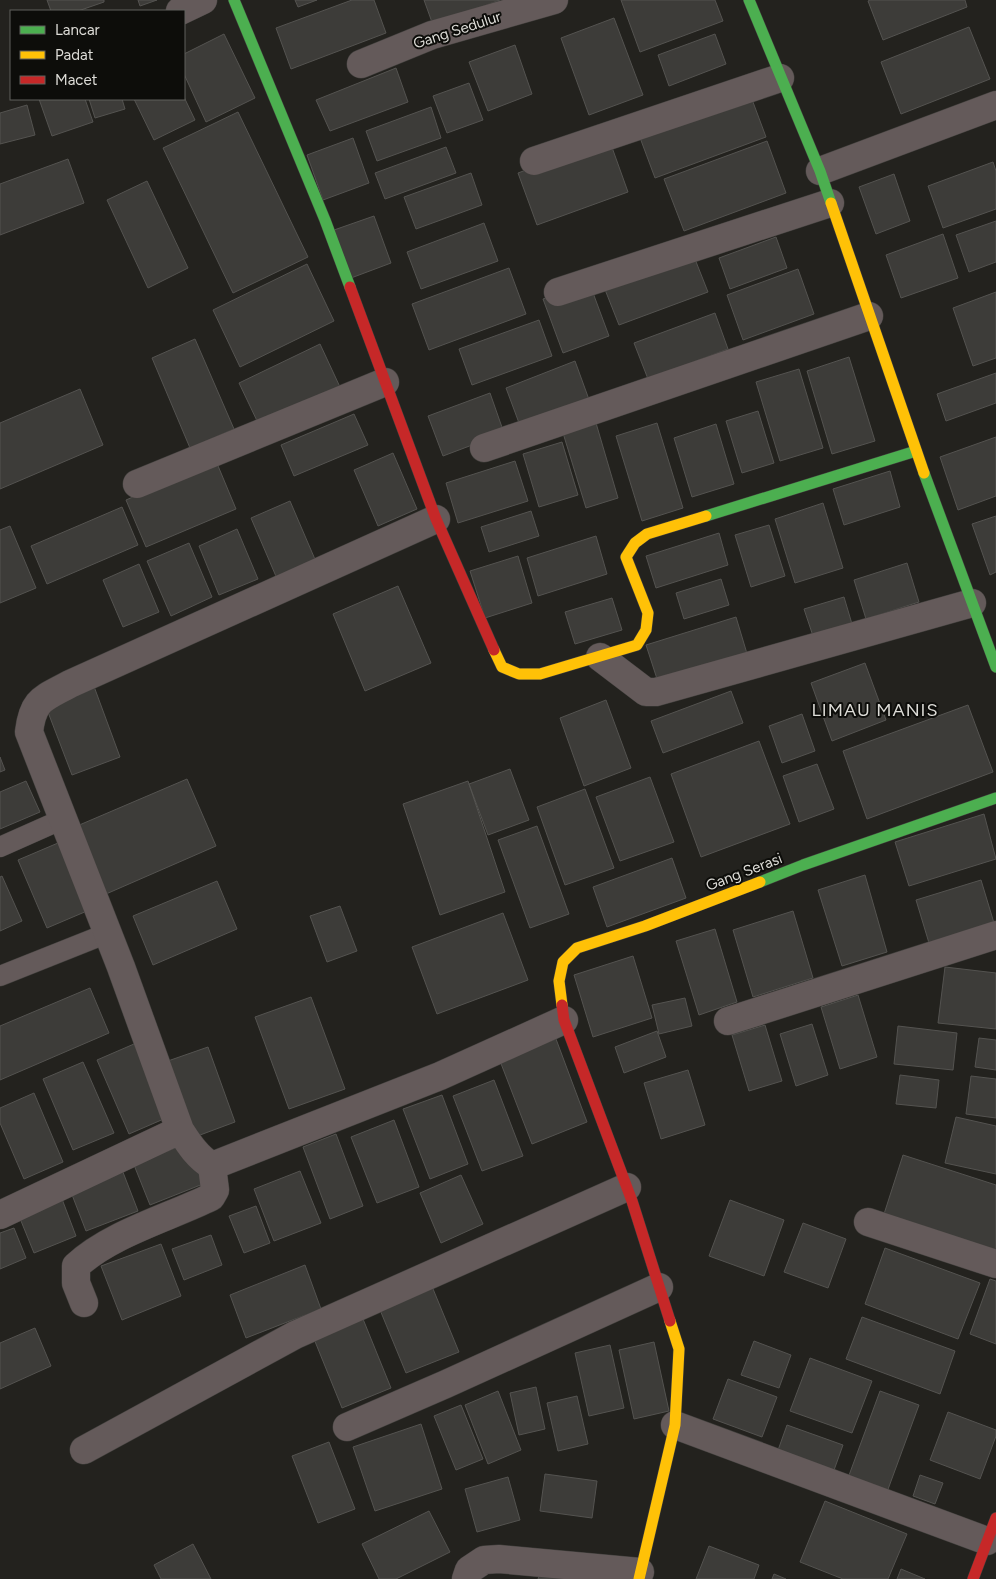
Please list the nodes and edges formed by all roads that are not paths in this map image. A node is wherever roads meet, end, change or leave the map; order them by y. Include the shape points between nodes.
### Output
1 (203, 0) edge
2 (234, 0) edge
3 (554, 0) edge
4 (748, 0) edge
5 (182, 10) edge
6 (361, 64) dead end
7 (780, 78) junction
8 (996, 105) edge
9 (534, 161) dead end
10 (820, 171) junction
11 (830, 203) junction
12 (558, 292) dead end
13 (870, 316) junction
14 (385, 382) junction
15 (484, 448) dead end
16 (916, 451) junction
17 (138, 484) dead end
18 (436, 519) junction
19 (972, 603) junction
20 (600, 657) junction
21 (996, 667) edge
22 (996, 798) edge
23 (63, 819) junction
24 (0, 847) edge
25 (108, 933) junction
26 (996, 935) edge
27 (0, 976) edge
28 (564, 1020) junction
29 (728, 1021) dead end
30 (180, 1130) junction
31 (212, 1166) junction
32 (626, 1187) junction
33 (0, 1215) edge
34 (868, 1222) dead end
35 (996, 1264) edge
36 (659, 1286) junction
37 (84, 1303) dead end
38 (675, 1425) junction
39 (347, 1427) dead end
40 (84, 1450) dead end
41 (991, 1529) edge
42 (639, 1576) edge
43 (466, 1579) edge
44 (973, 1579) edge

1 - 5 street
2 - 14 street via 308,177
3 - 6 street, Gang Sedulur via 432,35
4 - 7 street
7 - 9 street
7 - 10 street
8 - 10 street
10 - 11 street
11 - 12 street
11 - 13 street
13 - 15 street
13 - 16 street
14 - 17 street
14 - 18 street
16 - 19 street
16 - 20 street via 646,534 626,557 648,614 646,630 637,645
18 - 20 street via 502,667 519,674 540,674
18 - 23 street via 40,700 31,715 29,732
19 - 20 street via 656,692 646,692
19 - 21 street
22 - 28 street, Gang Serasi via 577,948 563,962 560,971
23 - 24 lane
23 - 25 street
25 - 27 lane
25 - 30 street
26 - 29 street
28 - 31 street via 440,1076
28 - 32 street, Gang Serasi
30 - 31 street via 195,1152
30 - 33 street
31 - 37 street via 215,1190 211,1197 140,1228 88,1255 76,1266 76,1283
32 - 36 street, Gang Serasi
32 - 40 street via 295,1335
34 - 35 street
36 - 38 street, Gang Serasi via 679,1349
36 - 39 street
38 - 41 street
38 - 42 street, Gang Serasi
41 - 44 street
42 - 43 street via 499,1558 484,1560 469,1570

